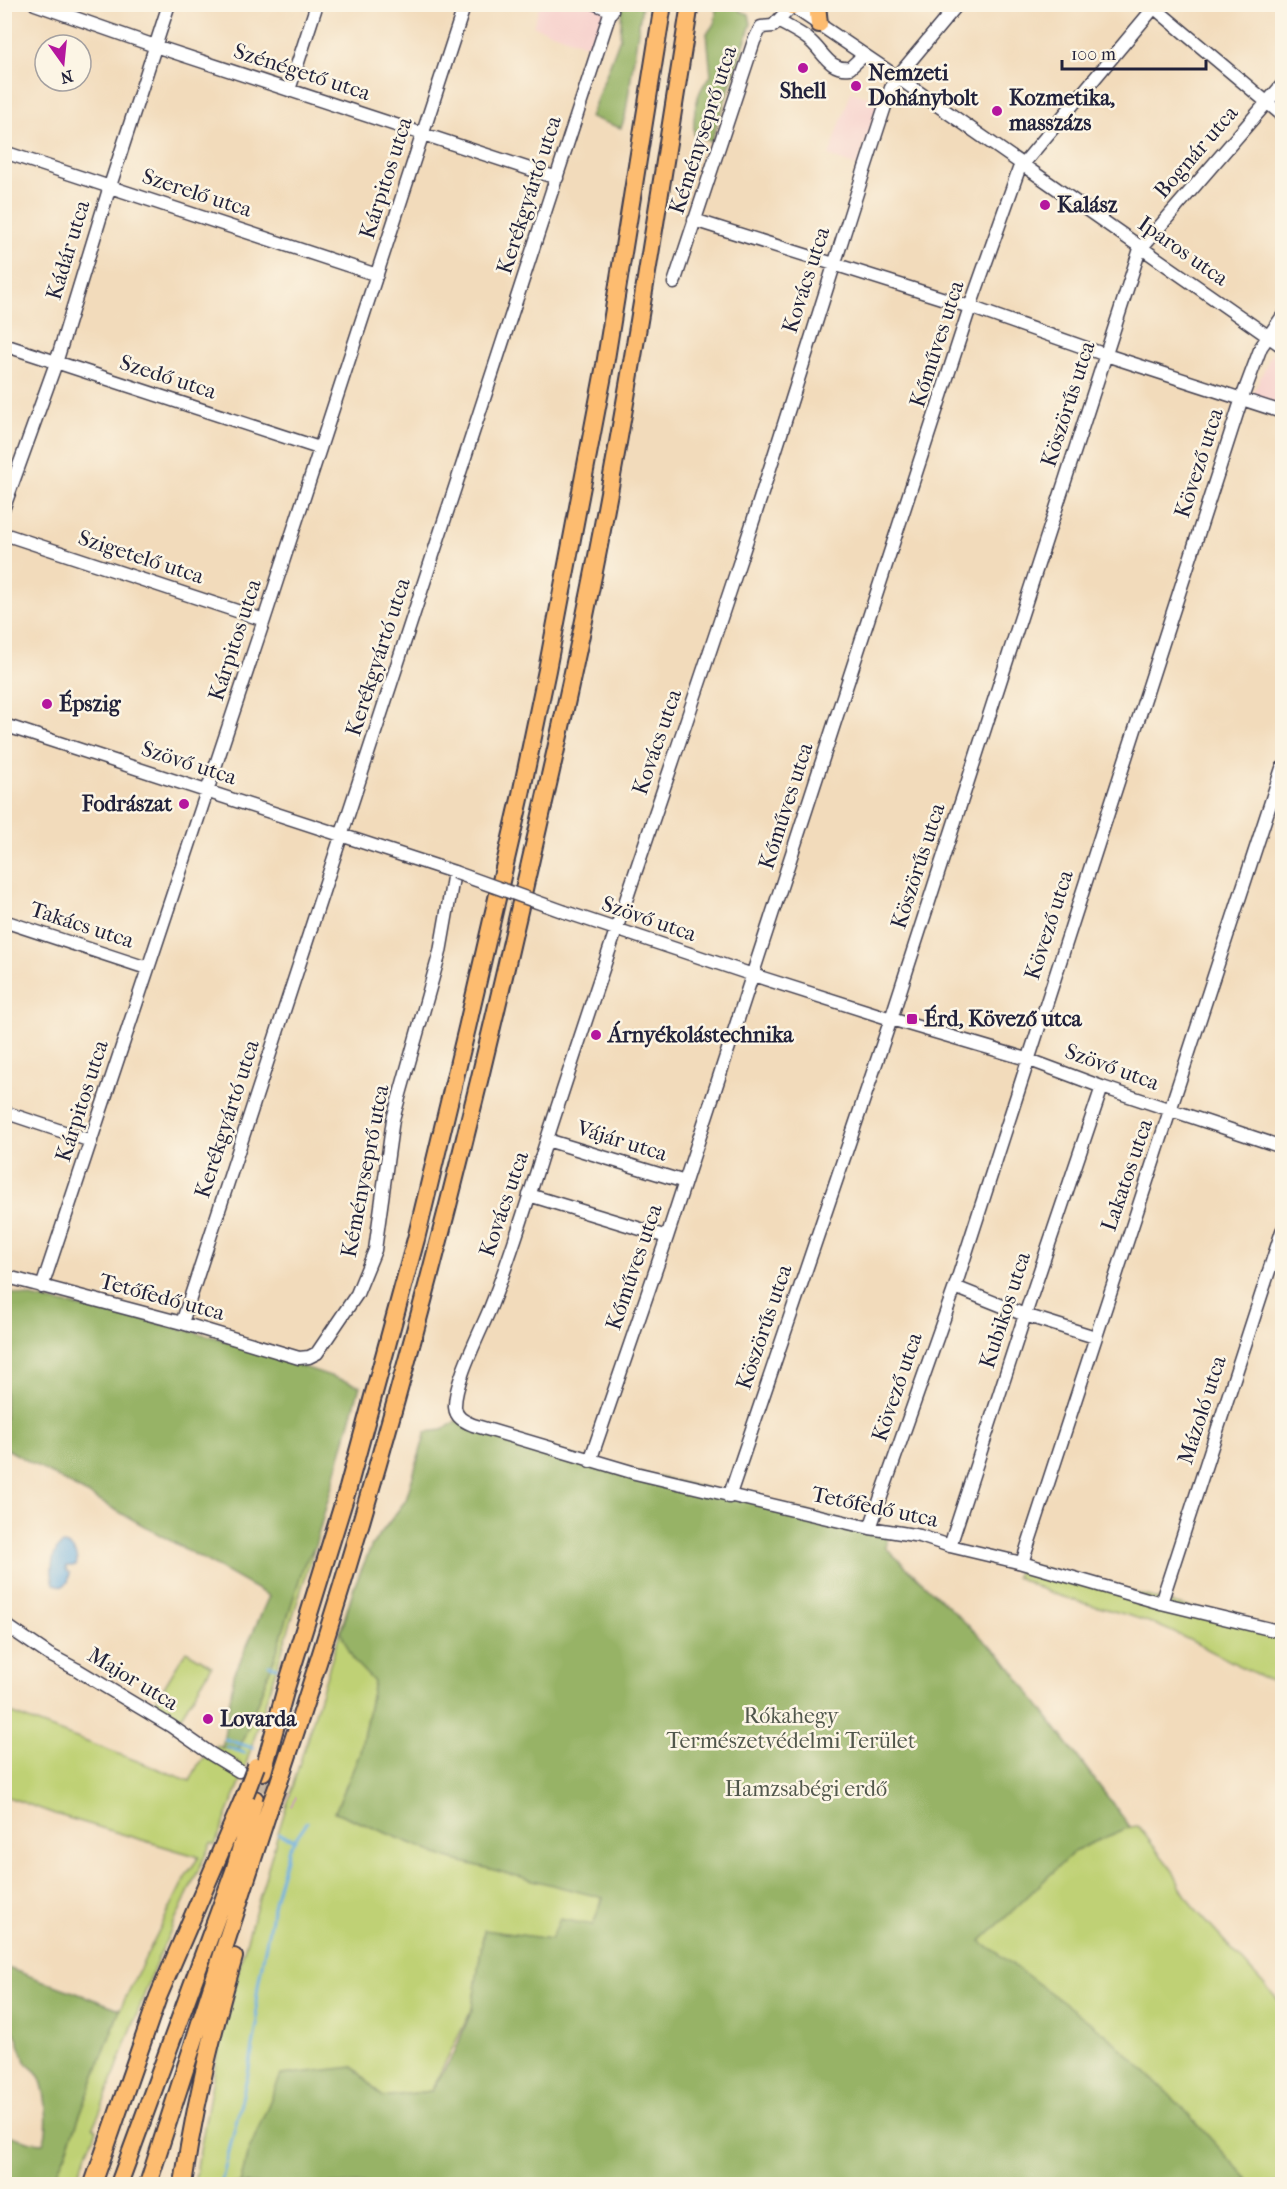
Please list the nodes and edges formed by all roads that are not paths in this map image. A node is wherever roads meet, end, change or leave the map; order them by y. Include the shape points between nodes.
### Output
1 (35, 4) edge
2 (169, 4) edge
3 (317, 4) edge
4 (465, 4) edge
5 (596, 4) edge
6 (663, 4) edge
7 (690, 4) edge
8 (817, 4) edge
9 (958, 4) edge
10 (794, 5) edge
11 (1154, 6) edge
12 (613, 8) edge
13 (778, 21) junction
14 (819, 24) junction
15 (155, 46) junction
16 (864, 55) junction
17 (897, 77) junction
18 (1282, 85) edge
19 (289, 90) junction
20 (1267, 103) junction
21 (1282, 115) edge
22 (423, 133) junction
23 (4, 152) edge
24 (1022, 165) junction
25 (557, 178) junction
26 (110, 186) junction
27 (694, 220) junction
28 (1142, 247) junction
29 (833, 265) junction
30 (377, 275) junction
31 (674, 283) dead end
32 (970, 307) junction
33 (1282, 316) edge
34 (1268, 336) junction
35 (4, 345) edge
36 (1282, 346) edge
37 (1106, 355) junction
38 (56, 363) junction
39 (1242, 398) junction
40 (1282, 412) edge
41 (319, 448) junction
42 (4, 507) edge
43 (4, 534) edge
44 (264, 620) junction
45 (4, 725) edge
46 (1282, 768) edge
47 (207, 791) junction
48 (342, 835) junction
49 (454, 872) junction
50 (4, 921) edge
51 (615, 930) junction
52 (147, 968) junction
53 (753, 975) junction
54 (891, 1019) junction
55 (1027, 1059) junction
56 (1102, 1087) junction
57 (1172, 1111) junction
58 (4, 1112) edge
59 (547, 1140) junction
60 (91, 1141) junction
61 (1282, 1147) edge
62 (685, 1182) junction
63 (530, 1195) junction
64 (1282, 1231) edge
65 (667, 1237) junction
66 (4, 1276) edge
67 (42, 1287) junction
68 (955, 1287) junction
69 (1025, 1315) junction
70 (182, 1323) junction
71 (1095, 1337) junction
72 (309, 1358) joint
73 (459, 1419) joint
74 (590, 1461) junction
75 (729, 1497) junction
76 (870, 1528) junction
77 (950, 1546) junction
78 (1022, 1563) junction
79 (1161, 1603) junction
80 (4, 1624) edge
81 (1282, 1632) edge
82 (239, 1771) tunnel mouth
83 (257, 1799) junction
84 (266, 1821) junction
85 (127, 2084) junction
86 (86, 2184) edge
87 (93, 2184) edge
88 (119, 2184) edge
89 (148, 2184) edge
90 (183, 2184) edge

1 - 15 street, Szénégető utca
2 - 15 street, Kádár utca
3 - 19 street
4 - 22 street, Kárpitos utca
5 - 12 street
6 - 83 highway via 605,365 520,799 416,1239 348,1488 260,1769
7 - 83 highway, bridge via 606,505 560,736 490,1040 435,1257 329,1632 279,1782
8 - 14 highway
9 - 17 street, Kovács utca
10 - 13 street, Kéményseprő utca
10 - 14 street, Iparos utca
11 - 20 street
11 - 24 street, Kőműves utca
12 - 25 street, Kerékgyártó utca
13 - 16 street via 810,40 838,68 850,68
13 - 27 street, Kéményseprő utca via 773,26 761,27 754,41
14 - 16 street, Iparos utca
15 - 19 street, Szénégető utca
15 - 26 street, Kádár utca
16 - 17 street, Iparos utca
17 - 24 street, Iparos utca
17 - 29 street, Kovács utca
18 - 20 street, Bognár utca
19 - 22 street, Szénégető utca
20 - 21 street
20 - 28 street, Bognár utca
22 - 25 street, Szénégető utca
22 - 30 street, Kárpitos utca
23 - 26 street, Szerelő utca
24 - 28 street, Iparos utca
24 - 32 street, Kőműves utca
25 - 48 street, Kerékgyártó utca
26 - 30 street, Szerelő utca
26 - 38 street, Kádár utca
27 - 29 street
27 - 31 street, Kéményseprő utca
28 - 34 street, Iparos utca
28 - 37 street, Köszörűs utca
29 - 32 street
29 - 51 street, Kovács utca via 738,567
30 - 41 street, Kárpitos utca
32 - 37 street
32 - 53 street, Kőműves utca
33 - 34 street, Kövező utca
34 - 36 street, Iparos utca
34 - 39 street, Kövező utca
35 - 38 street, Szedő utca
37 - 39 street
37 - 54 street, Köszörűs utca
38 - 41 street, Szedő utca
38 - 42 street, Kádár utca
39 - 40 street
39 - 55 street, Kövező utca
41 - 44 street, Kárpitos utca
43 - 44 street, Szigetelő utca
44 - 47 street, Kárpitos utca
45 - 47 street, Szövő utca
46 - 57 street, Lakatos utca
47 - 48 street, Szövő utca
47 - 52 street, Kárpitos utca
48 - 49 street, Szövő utca
48 - 70 street, Kerékgyártó utca
49 - 51 street, Szövő utca, bridge
49 - 72 street, Kéményseprő utca via 440,952 393,1119 375,1250 357,1294
50 - 52 street, Takács utca
51 - 53 street, Szövő utca
51 - 59 street, Kovács utca
52 - 60 street, Kárpitos utca
53 - 54 street, Szövő utca
53 - 62 street, Kőműves utca
54 - 55 street, Szövő utca
54 - 75 street, Köszörűs utca
55 - 56 street, Szövő utca
55 - 68 street, Kövező utca
56 - 57 street, Szövő utca
56 - 69 street, Kubikos utca
57 - 61 street, Szövő utca
57 - 71 street, Lakatos utca
58 - 60 street
59 - 62 street, Vájár utca
59 - 63 street, Kovács utca
60 - 67 street, Kárpitos utca
62 - 65 street, Kőműves utca
63 - 65 street
63 - 73 street, Kovács utca via 492,1304 466,1364 455,1402
64 - 79 street, Mázoló utca
65 - 74 street, Kőműves utca
66 - 67 street, Tetőfedő utca
67 - 70 street, Tetőfedő utca
68 - 69 street
68 - 76 street, Kövező utca
69 - 71 street
69 - 77 street, Kubikos utca
70 - 72 street, Tetőfedő utca
71 - 78 street, Lakatos utca
73 - 74 street, Tetőfedő utca
74 - 75 street, Tetőfedő utca
75 - 76 street, Tetőfedő utca
76 - 77 street, Tetőfedő utca via 920,1536
77 - 78 street, Tetőfedő utca
78 - 79 street, Tetőfedő utca
79 - 81 street, Tetőfedő utca
80 - 82 street, Major utca
83 - 84 highway
83 - 85 highway via 158,1997
83 - 88 highway
84 - 89 highway
84 - 90 highway via 261,1867 215,2024
85 - 86 highway
85 - 87 highway

